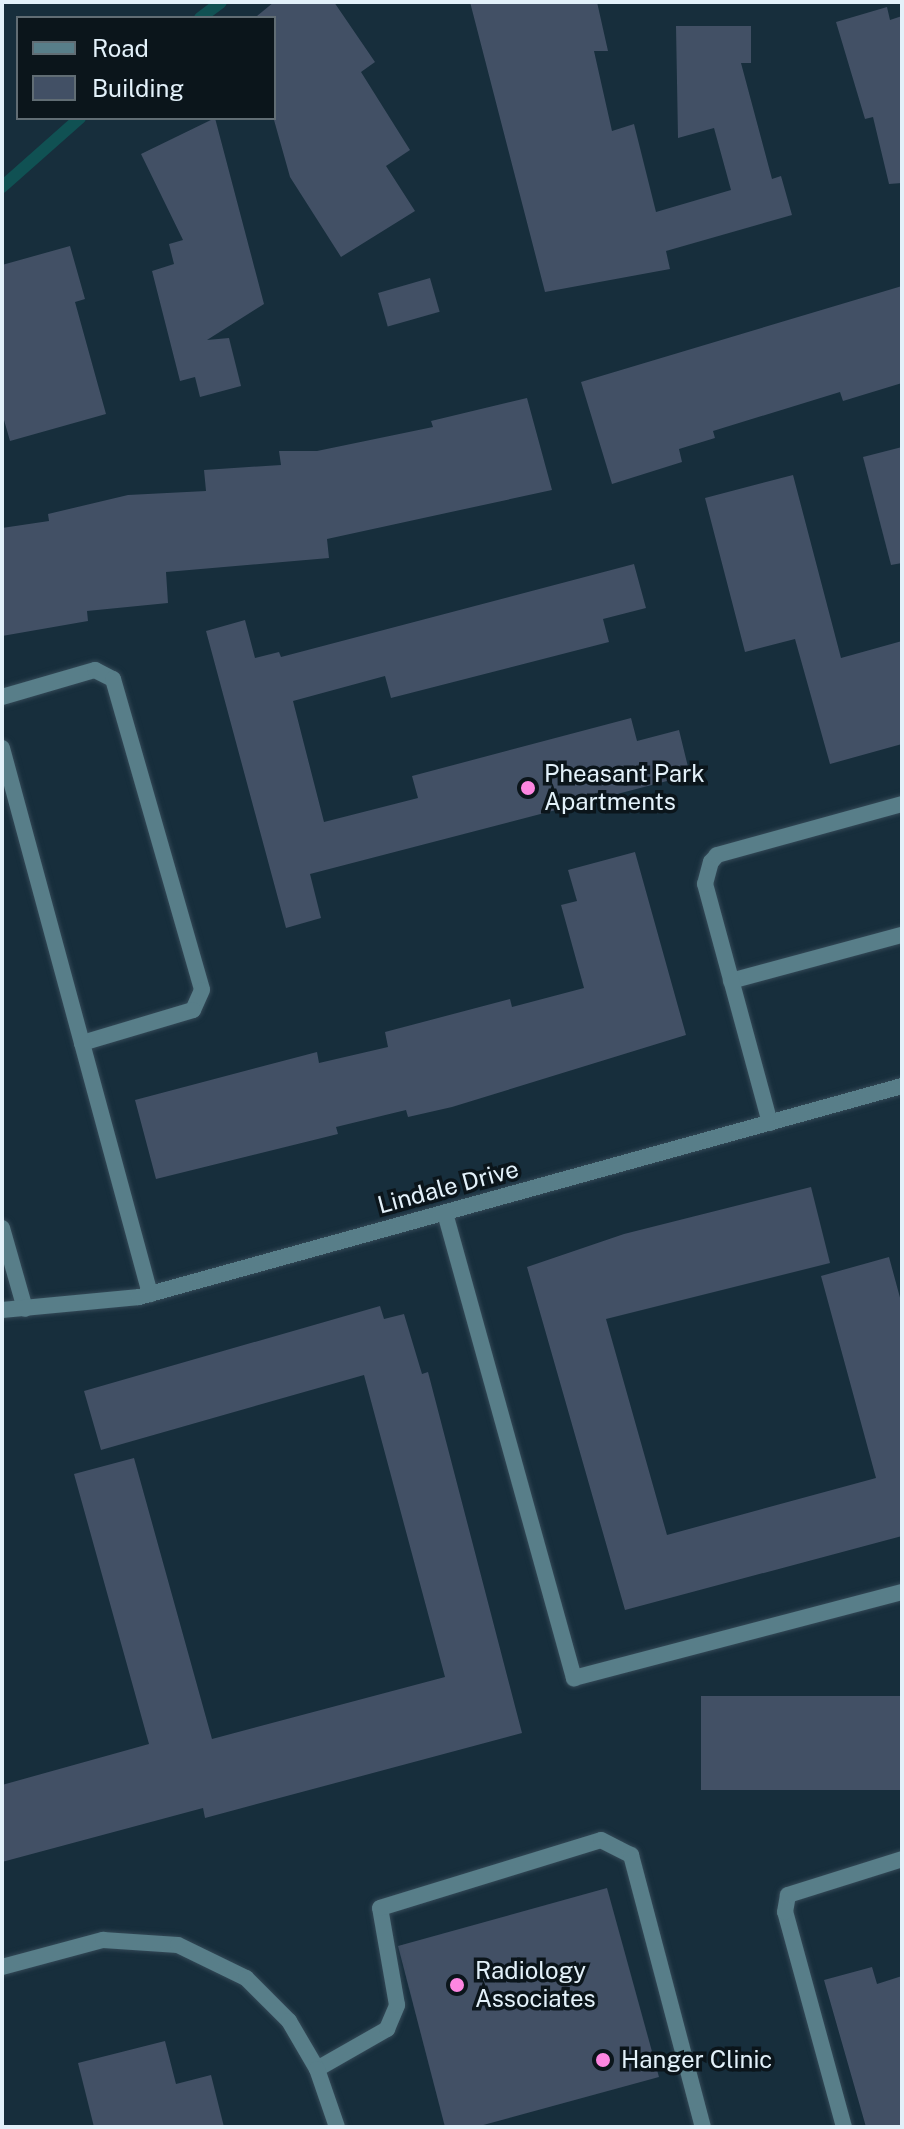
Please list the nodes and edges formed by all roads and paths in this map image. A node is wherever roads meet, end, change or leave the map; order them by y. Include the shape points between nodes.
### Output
1 (2, 697) edge
2 (2, 748) edge
3 (902, 804) edge
4 (902, 935) edge
5 (731, 981) junction
6 (82, 1043) junction
7 (902, 1086) edge
8 (770, 1123) junction
9 (445, 1213) junction
10 (2, 1228) edge
11 (150, 1294) junction
12 (25, 1309) junction
13 (2, 1310) edge
14 (902, 1592) edge
15 (902, 1859) edge
16 (2, 1967) edge
17 (317, 2069) junction
18 (337, 2127) edge
19 (703, 2127) edge
20 (844, 2127) edge

1 - 6 street via 95,670 113,679 202,990 193,1010
2 - 6 street
3 - 5 street via 717,855 705,884
4 - 5 street
5 - 8 street
6 - 11 street
7 - 8 street, Lindale Drive
8 - 9 street, Lindale Drive
9 - 11 street, Lindale Drive
9 - 14 street via 574,1678
10 - 12 street
11 - 12 street, Lindale Drive
12 - 13 street, Lindale Drive
15 - 20 street via 788,1895 785,1912
16 - 17 street via 103,1940 178,1945 246,1978 289,2021
17 - 18 street
17 - 19 street via 387,2029 397,2005 380,1908 601,1840 631,1855

